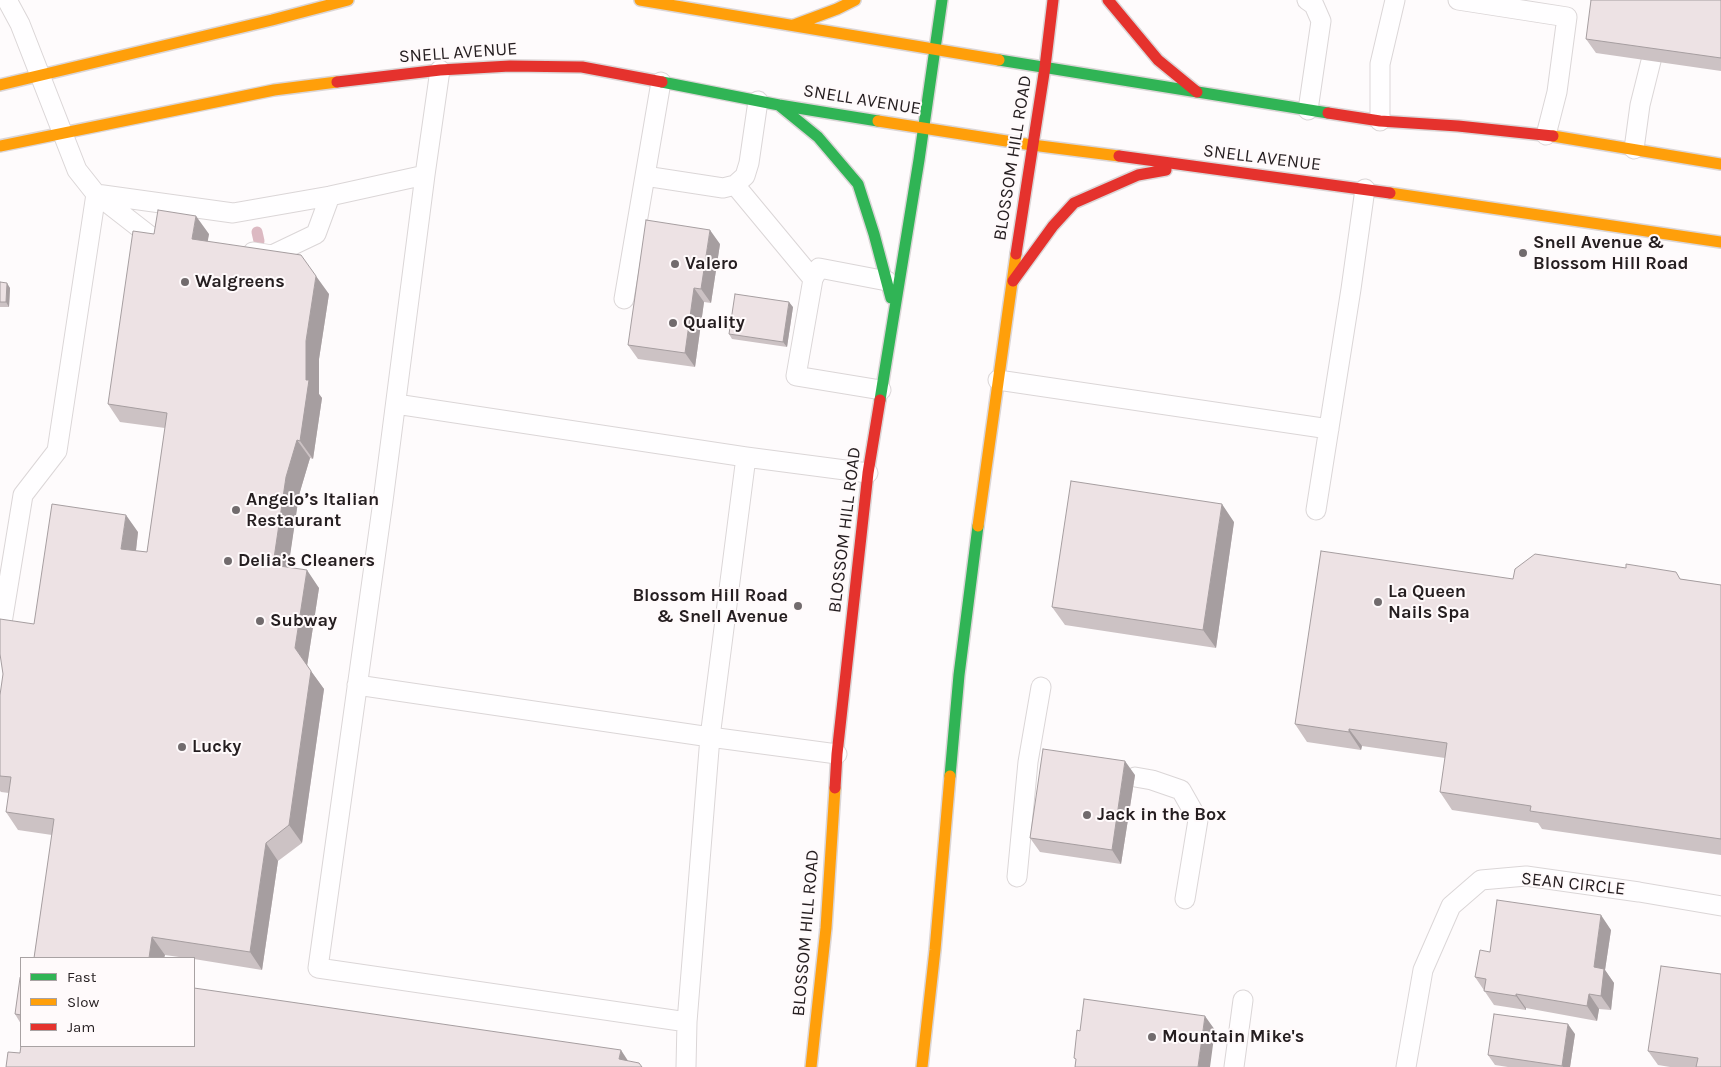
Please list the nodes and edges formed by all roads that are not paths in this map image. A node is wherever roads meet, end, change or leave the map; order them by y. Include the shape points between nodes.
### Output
1 (7, 0) edge
2 (348, 0) edge
3 (640, 0) edge
4 (855, 0) edge
5 (942, 0) edge
6 (1053, 0) edge
7 (1108, 0) edge
8 (1307, 0) edge
9 (1395, 0) edge
10 (1458, 0) edge
11 (708, 6) edge
12 (794, 26) junction
13 (935, 49) junction
14 (1651, 61) edge
15 (1045, 67) junction
16 (440, 70) junction
17 (39, 76) junction
18 (661, 82) junction
19 (0, 85) edge
20 (1198, 94) junction
21 (758, 101) junction
22 (779, 105) junction
23 (1308, 110) junction
24 (1380, 121) junction
25 (924, 127) junction
26 (62, 134) junction
27 (1546, 135) junction
28 (1032, 145) junction
29 (0, 146) edge
30 (1634, 149) junction
31 (1721, 164) edge
32 (1189, 166) junction
33 (425, 175) junction
34 (645, 176) junction
35 (735, 185) junction
36 (1365, 189) junction
37 (96, 194) junction
38 (330, 196) junction
39 (169, 240) edge
40 (1721, 242) edge
41 (235, 249) edge
42 (813, 279) junction
43 (887, 281) junction
44 (1011, 284) junction
45 (624, 299) dead end
46 (894, 309) junction
47 (998, 380) junction
48 (881, 390) junction
49 (396, 404) junction
50 (1329, 428) junction
51 (746, 456) junction
52 (868, 473) junction
53 (1316, 510) dead end
54 (0, 635) edge
55 (358, 685) junction
56 (1042, 687) dead end
57 (710, 737) junction
58 (836, 754) junction
59 (1135, 777) dead end
60 (1017, 877) dead end
61 (1185, 898) dead end
62 (1721, 906) edge
63 (1243, 1000) dead end
64 (687, 1022) junction
65 (686, 1067) edge
66 (811, 1067) edge
67 (922, 1067) edge
68 (1234, 1067) edge
69 (1406, 1067) edge

1 - 17 lane via 20,24
2 - 17 main road
3 - 11 main road
4 - 12 main road
5 - 13 main road, BLOSSOM HILL ROAD
6 - 15 main road, BLOSSOM HILL ROAD
7 - 20 main road via 1158,60
8 - 23 lane via 1314,5 1321,21
9 - 24 lane via 1380,64
10 - 27 lane via 1567,17 1557,92
11 - 12 main road
12 - 13 main road
13 - 15 main road
13 - 25 main road, BLOSSOM HILL ROAD
14 - 30 lane
15 - 20 main road
15 - 28 main road, BLOSSOM HILL ROAD
16 - 18 main road, SNELL AVENUE via 510,66 582,67
16 - 26 main road, SNELL AVENUE via 274,90
16 - 33 lane
17 - 19 main road
17 - 26 lane
18 - 21 main road, SNELL AVENUE
18 - 34 lane
20 - 23 main road
21 - 22 main road, SNELL AVENUE
21 - 35 lane via 749,162 745,176
22 - 25 main road, SNELL AVENUE
22 - 43 main road via 818,137 858,184
23 - 24 main road
24 - 27 main road
25 - 28 main road, SNELL AVENUE
25 - 46 main road, BLOSSOM HILL ROAD
26 - 29 main road, SNELL AVENUE
26 - 37 lane via 77,170
27 - 30 main road
28 - 32 main road, SNELL AVENUE
28 - 44 main road, BLOSSOM HILL ROAD
30 - 31 main road
32 - 36 main road, SNELL AVENUE
32 - 44 main road via 1138,175 1074,203
33 - 38 lane
33 - 49 lane
34 - 35 lane via 722,188
34 - 45 lane
35 - 42 lane
36 - 40 main road, SNELL AVENUE
36 - 50 lane
37 - 38 lane via 233,213
37 - 39 lane via 150,236
37 - 54 lane via 58,451 23,495
38 - 41 lane via 316,234 272,255
42 - 43 lane via 819,268
42 - 48 lane via 796,376
43 - 46 main road
44 - 47 main road, BLOSSOM HILL ROAD
46 - 48 main road, BLOSSOM HILL ROAD
47 - 50 lane
47 - 67 main road, BLOSSOM HILL ROAD via 960,675
48 - 52 main road, BLOSSOM HILL ROAD
49 - 51 lane
49 - 55 lane
50 - 53 lane
51 - 52 lane
51 - 57 lane
52 - 58 main road, BLOSSOM HILL ROAD
55 - 57 lane
55 - 64 lane via 318,968
56 - 60 lane via 1036,763
57 - 58 lane
57 - 64 lane
58 - 66 main road, BLOSSOM HILL ROAD via 826,928
59 - 61 lane via 1181,790 1198,820
62 - 69 lane, SEAN CIRCLE via 1526,876 1481,880 1451,906 1423,970
63 - 68 lane
64 - 65 lane

